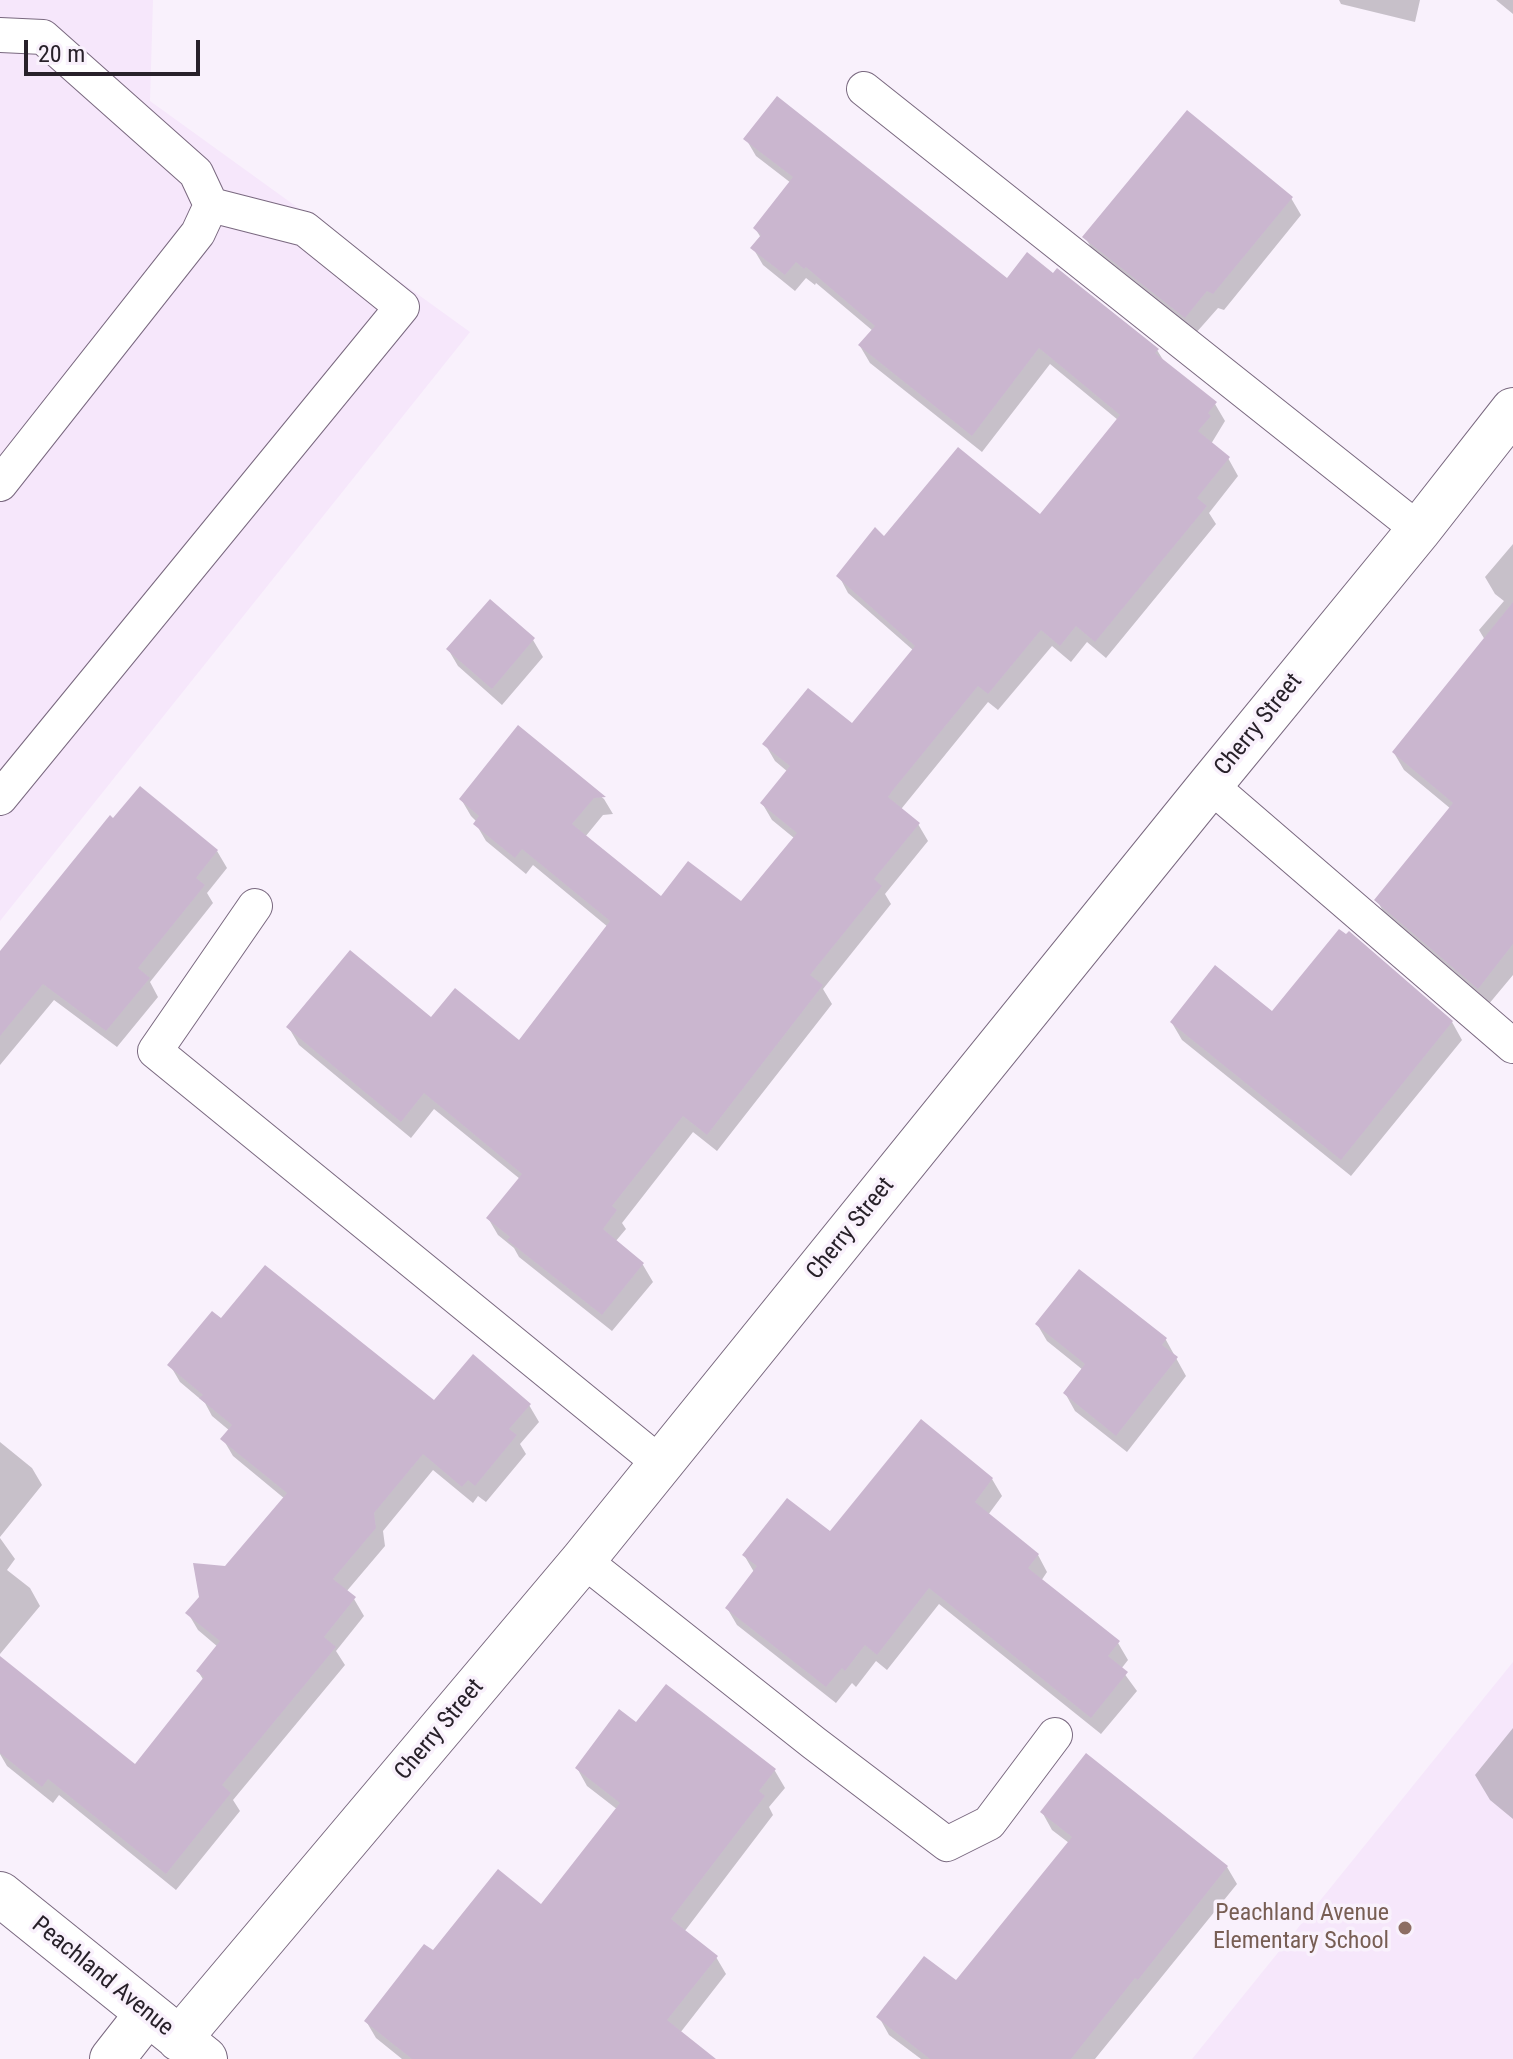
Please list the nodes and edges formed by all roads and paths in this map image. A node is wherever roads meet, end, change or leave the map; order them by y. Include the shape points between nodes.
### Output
1 (0, 35) edge
2 (864, 89) dead end
3 (211, 205) junction
4 (1513, 410) edge
5 (0, 484) edge
6 (1419, 530) junction
7 (1210, 785) junction
8 (0, 798) edge
9 (255, 906) dead end
10 (1513, 1046) edge
11 (661, 1464) junction
12 (583, 1560) junction
13 (1055, 1735) dead end
14 (0, 1894) edge
15 (177, 2037) edge
16 (112, 2059) edge

1 - 3 lane via 43,37 196,173
2 - 6 lane
3 - 5 lane via 198,233
3 - 8 lane via 305,229 402,307
4 - 6 street, Cherry Street
6 - 7 street, Cherry Street
7 - 10 lane
7 - 11 street, Cherry Street
9 - 11 lane via 155,1051
11 - 12 street, Cherry Street
12 - 13 lane via 947,1844 989,1823
12 - 15 street, Cherry Street
14 - 15 street, Peachland Avenue
15 - 16 street, Cherry Street

